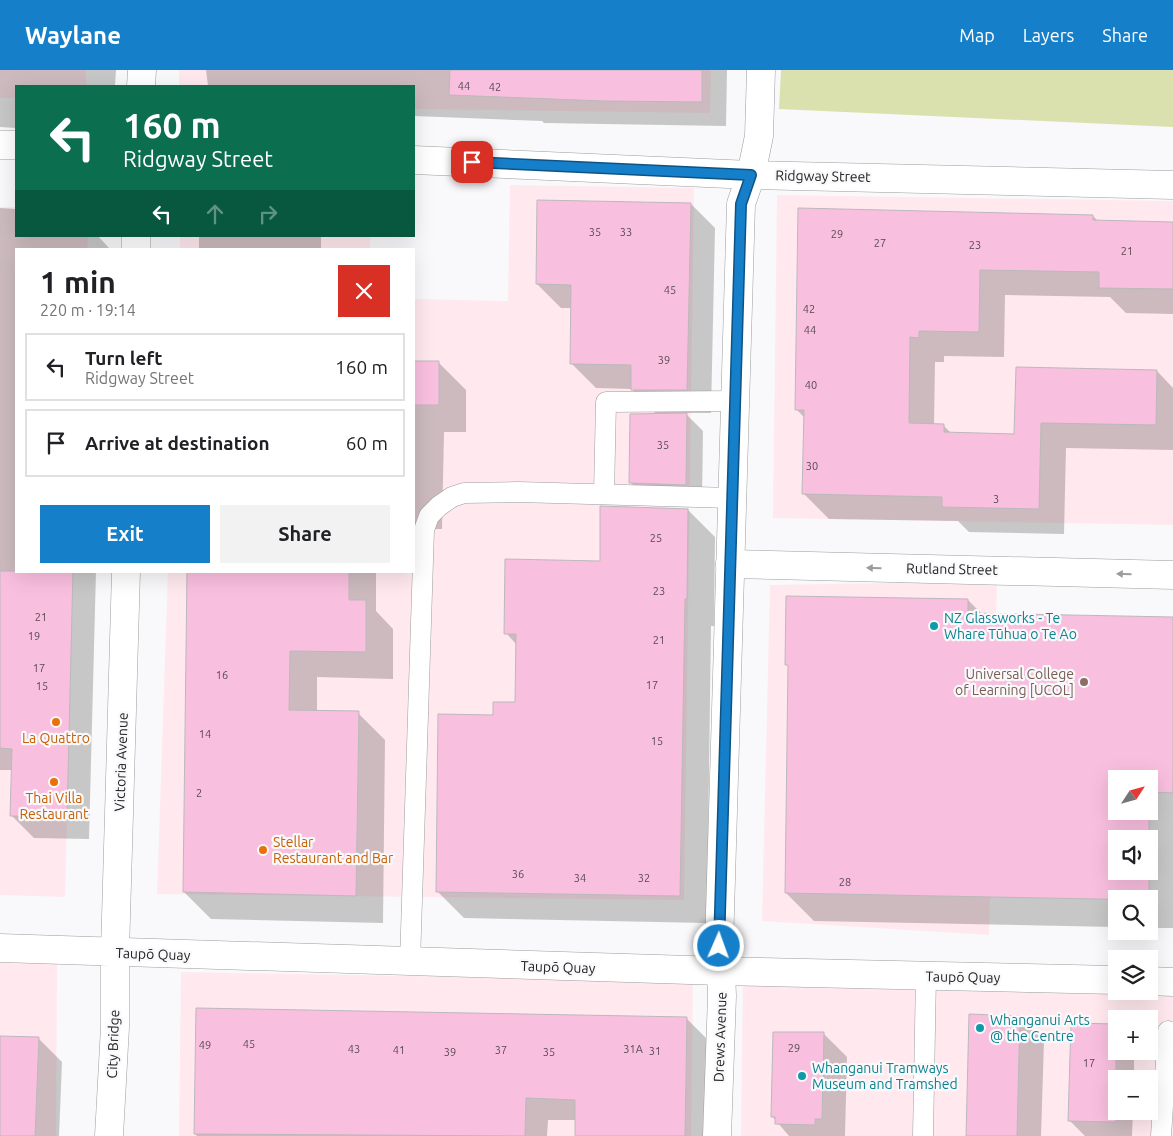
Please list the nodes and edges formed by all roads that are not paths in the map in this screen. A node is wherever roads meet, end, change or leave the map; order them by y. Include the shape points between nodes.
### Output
1 (142, 70) edge
2 (761, 70) edge
3 (142, 85) edge
4 (0, 145) edge
5 (15, 146) edge
6 (415, 160) edge
7 (751, 175) junction
8 (1173, 185) edge
9 (735, 401) junction
10 (604, 494) junction
11 (732, 498) junction
12 (730, 564) junction
13 (126, 573) edge
14 (1173, 575) edge
15 (0, 948) edge
16 (115, 952) junction
17 (410, 962) junction
18 (721, 971) junction
19 (926, 976) junction
20 (1108, 980) edge
21 (1158, 981) edge
22 (1173, 982) edge
23 (1168, 1031) dead end
24 (109, 1136) edge
25 (717, 1136) edge
26 (924, 1136) edge
27 (1161, 1136) edge

1 - 3 street
2 - 7 street, Drews Avenue via 760,136
4 - 5 street
6 - 7 street, Ridgway Street
7 - 8 street, Ridgway Street
7 - 9 street, Drews Avenue via 741,204
9 - 10 lane via 606,402
9 - 11 street, Drews Avenue
10 - 11 lane
10 - 17 lane via 464,493 438,506 429,516 424,530
11 - 12 street, Drews Avenue
14 -> 12 street, Rutland Street
12 - 18 street, Drews Avenue via 719,946
13 - 16 street, Victoria Avenue
15 - 16 street, Taupō Quay
16 - 17 street, Taupō Quay
16 - 24 street, City Bridge
17 - 18 street, Taupō Quay
18 - 19 street, Taupō Quay
18 - 25 street, Drews Avenue
19 - 20 street, Taupō Quay
19 - 26 lane
21 - 22 street
23 - 27 lane

